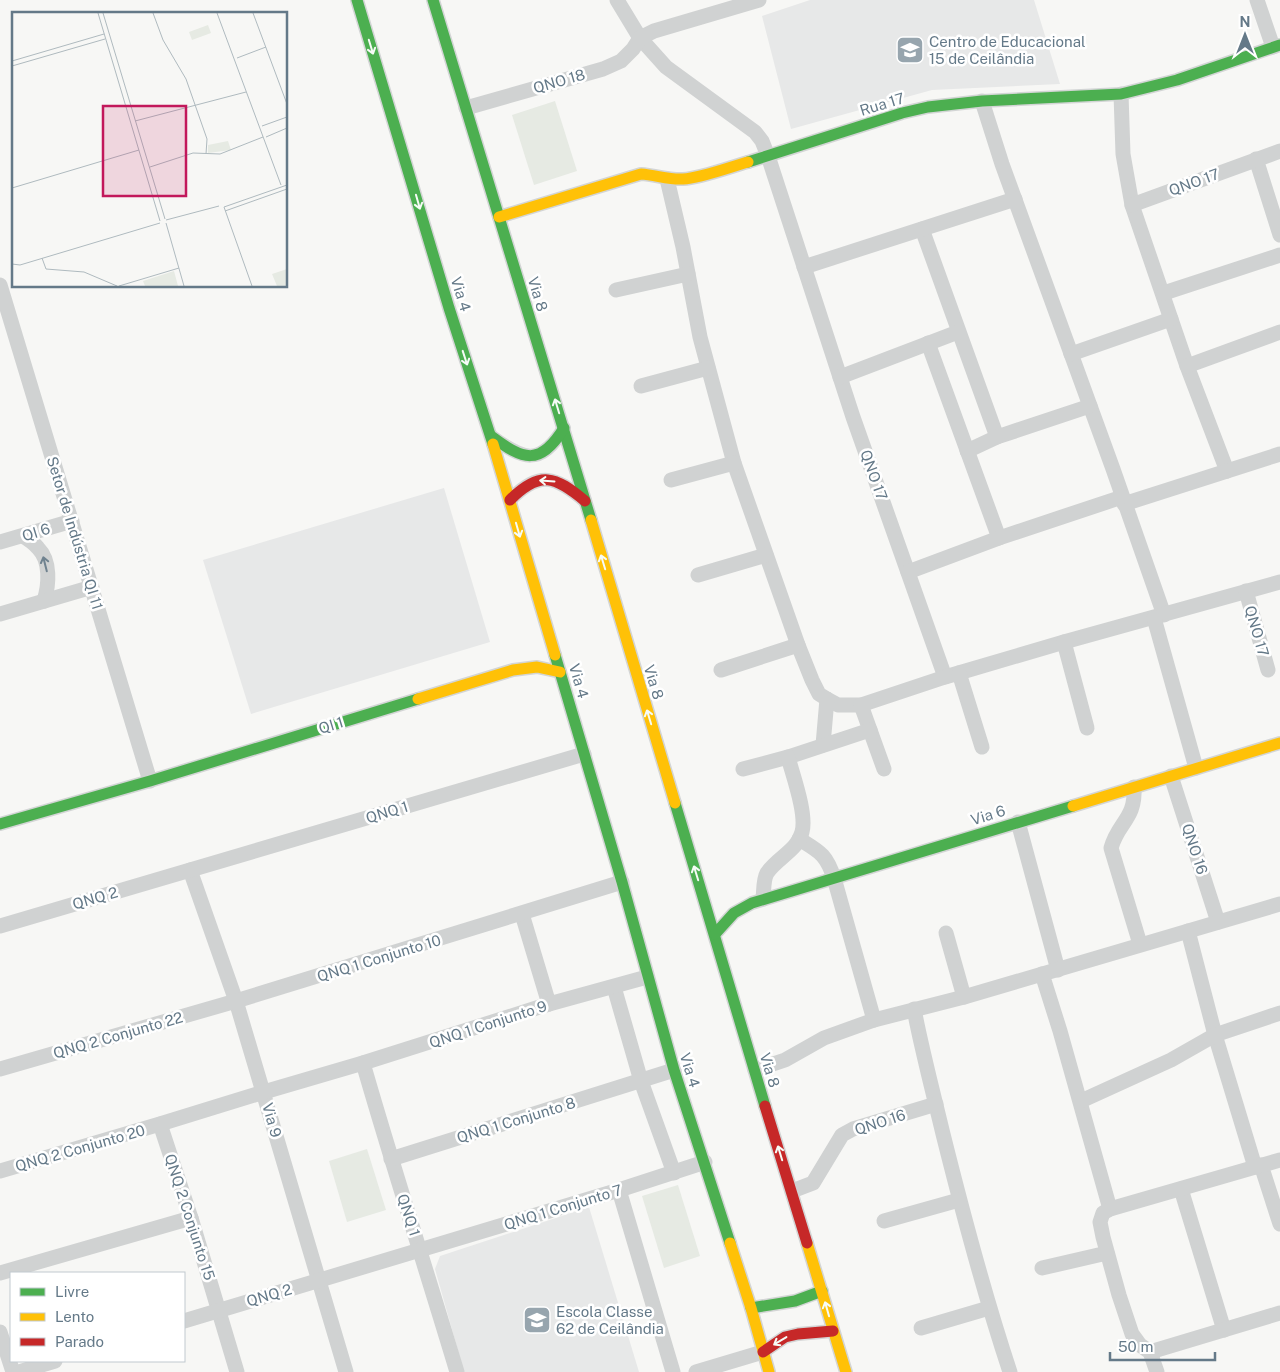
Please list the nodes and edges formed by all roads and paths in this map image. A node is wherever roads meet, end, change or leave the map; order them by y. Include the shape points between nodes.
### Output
1 (357, 0) edge
2 (433, 0) edge
3 (617, 0) edge
4 (759, 0) edge
5 (1257, 0) edge
6 (742, 3) edge
7 (640, 38) junction
8 (1277, 46) edge
9 (1121, 94) junction
10 (982, 101) junction
11 (466, 108) junction
12 (1280, 151) edge
13 (768, 156) junction
14 (1256, 159) junction
15 (667, 180) junction
16 (1015, 199) junction
17 (1132, 205) junction
18 (499, 217) junction
19 (922, 229) junction
20 (1280, 235) edge
21 (1280, 255) edge
22 (804, 267) junction
23 (688, 274) junction
24 (0, 285) edge
25 (616, 290) dead end
26 (1164, 293) junction
27 (1171, 318) junction
28 (958, 332) junction
29 (1280, 332) edge
30 (15, 334) junction
31 (0, 338) edge
32 (928, 343) junction
33 (1071, 354) junction
34 (1187, 366) junction
35 (708, 368) junction
36 (840, 377) junction
37 (641, 386) dead end
38 (1090, 406) junction
39 (564, 428) junction
40 (491, 436) junction
41 (997, 437) junction
42 (967, 451) junction
43 (1280, 454) edge
44 (734, 463) junction
45 (1227, 471) junction
46 (671, 480) dead end
47 (510, 500) junction
48 (585, 501) junction
49 (1123, 501) junction
50 (72, 521) junction
51 (23, 536) junction
52 (999, 538) junction
53 (0, 542) edge
54 (766, 555) junction
55 (908, 572) junction
56 (698, 575) dead end
57 (1280, 582) edge
58 (92, 587) junction
59 (1246, 591) junction
60 (44, 601) junction
61 (0, 614) edge
62 (1159, 617) junction
63 (1064, 642) junction
64 (798, 645) junction
65 (542, 648) junction
66 (513, 670) junction
67 (721, 670) dead end
68 (1268, 670) dead end
69 (560, 672) junction
70 (960, 673) junction
71 (944, 678) junction
72 (827, 699) junction
73 (861, 704) junction
74 (1087, 728) dead end
75 (870, 730) junction
76 (1280, 743) edge
77 (824, 745) junction
78 (982, 747) dead end
79 (584, 754) junction
80 (788, 757) junction
81 (743, 768) dead end
82 (1196, 768) junction
83 (884, 770) dead end
84 (1171, 776) junction
85 (150, 781) junction
86 (1134, 787) junction
87 (1018, 822) junction
88 (0, 824) edge
89 (800, 839) junction
90 (190, 870) junction
91 (834, 878) junction
92 (622, 882) junction
93 (703, 896) junction
94 (758, 901) junction
95 (718, 902) dead end
96 (734, 902) dead end
97 (1280, 904) edge
98 (522, 914) junction
99 (1218, 922) junction
100 (0, 926) edge
101 (1188, 931) junction
102 (946, 933) dead end
103 (715, 934) junction
104 (1140, 944) junction
105 (1058, 970) junction
106 (1042, 974) junction
107 (647, 977) junction
108 (614, 987) junction
109 (964, 997) junction
110 (236, 1001) junction
111 (549, 1004) junction
112 (914, 1009) junction
113 (1280, 1014) edge
114 (874, 1020) junction
115 (1215, 1035) junction
116 (363, 1063) junction
117 (0, 1069) edge
118 (674, 1070) junction
119 (755, 1070) junction
120 (641, 1082) junction
121 (264, 1092) junction
122 (1081, 1101) junction
123 (936, 1104) junction
124 (160, 1124) junction
125 (391, 1159) junction
126 (1280, 1160) edge
127 (705, 1162) junction
128 (1258, 1166) junction
129 (0, 1171) edge
130 (674, 1173) junction
131 (1181, 1189) junction
132 (619, 1190) junction
133 (792, 1191) junction
134 (960, 1200) junction
135 (1110, 1209) junction
136 (191, 1218) junction
137 (884, 1222) dead end
138 (1280, 1224) edge
139 (420, 1250) junction
140 (1107, 1253) junction
141 (1042, 1268) dead end
142 (0, 1273) edge
143 (319, 1281) junction
144 (822, 1291) junction
145 (751, 1308) junction
146 (989, 1308) junction
147 (219, 1310) junction
148 (1280, 1313) edge
149 (185, 1321) edge
150 (921, 1328) dead end
151 (1224, 1330) junction
152 (833, 1331) junction
153 (0, 1332) edge
154 (763, 1352) junction
155 (1150, 1352) junction
156 (52, 1362) edge
157 (732, 1367) edge
158 (13, 1372) edge
159 (19, 1372) edge
160 (237, 1372) edge
161 (346, 1372) edge
162 (457, 1372) edge
163 (673, 1372) edge
164 (696, 1372) edge
165 (769, 1372) edge
166 (846, 1372) edge
167 (1010, 1372) edge
168 (1157, 1372) edge

1 -> 40 main road, Via 4 via 449,308
2 - 11 main road, Via 8
3 - 7 street
4 - 6 street, QNO 18
5 - 8 street
6 - 7 street, QNO 18 via 654,30
7 - 11 street, QNO 18 via 621,61 603,69
7 - 13 street via 666,67 754,132
8 - 9 main road, Rua 17 via 1177,80
9 - 10 main road, Rua 17
9 - 17 street via 1123,154
10 - 13 main road, Rua 17 via 902,113
10 - 16 street
11 - 18 main road, Via 8
12 - 14 street, QNO 17
13 - 15 main road, Rua 17 via 685,179
13 - 22 street, QNO 17
14 - 17 street, QNO 17
14 - 20 street
15 - 18 main road, Rua 17 via 641,174
15 - 23 street
16 - 19 street
16 - 33 street
17 - 26 street
39 -> 18 main road, Via 8
19 - 22 street
19 - 28 street
21 - 26 street
22 - 36 street, QNO 17
23 - 25 street
23 - 35 street
24 - 30 street, Setor de Indústria QI 11
26 - 27 street
27 - 33 street
27 - 34 street
28 - 32 street
28 - 41 street
29 - 34 street
30 - 31 street
30 - 50 street, Setor de Indústria QI 11
32 - 36 street
32 - 42 street
33 - 38 street
34 - 45 street
35 - 37 street
35 - 44 street
36 - 55 street, QNO 17
38 - 41 street
38 - 49 street
39 - 40 main road via 549,449 536,455 514,453
39 - 48 main road, Via 8
40 - 47 main road, Via 4
41 - 42 street
42 - 52 street
43 - 45 street
44 - 46 street
44 - 54 street
45 - 49 street
48 -> 47 main road via 562,483 545,479 520,488
47 -> 65 main road, Via 4
93 -> 48 main road, Via 8
49 - 52 street
49 - 62 street
50 - 51 street, QI 6
50 - 58 street, Setor de Indústria QI 11
51 - 53 street, QI 6
60 -> 51 street via 48,589 44,559 40,549
52 - 55 street
54 - 56 street
54 - 64 street
55 - 71 street, QNO 17
57 - 59 street, QNO 17
58 - 60 street
58 - 85 street, Setor de Indústria QI 11
59 - 62 street, QNO 17
59 - 68 street, QNO 17
60 - 61 street
62 - 63 street, QNO 17
62 - 82 street
63 - 70 street, QNO 17
63 - 74 street
64 - 67 street
64 - 72 street via 815,687
65 - 66 main road, QI 1
65 - 69 main road, Via 4
66 - 69 main road, QI 1 via 537,667
66 - 85 main road, QI 1
69 - 79 main road, Via 4
70 - 71 street, QNO 17
70 - 78 street
71 - 73 street, QNO 17
72 - 73 street, QNO 17 via 838,704
72 - 77 street
73 - 75 street
75 - 77 street
75 - 83 street
76 - 82 main road, Via 6
77 - 80 street
79 - 90 street, QNQ 1
79 - 92 main road, Via 4
80 - 81 street
80 - 89 street via 804,818
82 - 84 main road, Via 6
84 - 86 main road, Via 6
84 - 99 street, QNO 16
85 - 88 main road, QI 1
86 - 87 main road, Via 6
86 - 104 street via 1132,809 1114,835 1111,848
87 - 91 main road, Via 6
87 - 105 street
89 - 91 street via 828,861
89 - 94 street via 767,874
90 - 100 street, QNQ 2
90 - 110 street, Via 9
91 - 94 main road, Via 6
91 - 114 street
92 - 98 street
92 - 107 main road, Via 4
93 - 95 main road
93 - 103 main road, Via 8
94 - 96 main road
94 - 103 main road, Via 6 via 734,913
97 - 99 street
98 - 110 street, QNQ 1 Conjunto 10
98 - 111 street
99 - 101 street
101 - 104 street
101 - 115 street
102 - 109 street
103 - 119 main road, Via 8
104 - 105 street
105 - 106 street
106 - 109 street
106 - 122 street
107 - 108 street
107 - 118 main road, Via 4
108 - 111 street, QNQ 1 Conjunto 9
108 - 120 street
109 - 112 street
110 - 117 street, QNQ 2 Conjunto 22
110 - 121 street, Via 9
111 - 116 street, QNQ 1 Conjunto 9
112 - 114 street
112 - 123 street
113 - 115 street
114 - 119 street via 824,1038 785,1060
115 - 122 street via 1171,1060
115 - 128 street
116 - 121 street
116 - 125 street, QNQ 1
118 - 120 street
118 - 127 main road, Via 4
133 -> 119 main road, Via 8
120 - 125 street, QNQ 1 Conjunto 8
120 - 130 street
121 - 124 street
121 - 143 street, Via 9
122 - 135 street
123 - 133 street, QNO 16 via 842,1135 813,1184
123 - 134 street
124 - 129 street, QNQ 2 Conjunto 20
124 - 136 street, QNQ 2 Conjunto 15
125 - 139 street, QNQ 1
126 - 128 street
127 - 130 street, QNQ 1 Conjunto 7
127 - 145 main road, Via 4
128 - 131 street
128 - 138 street
130 - 132 street, QNQ 1 Conjunto 7
131 - 135 street
131 - 151 street
132 - 139 street, QNQ 1 Conjunto 7
132 - 163 street
133 - 144 main road, Via 8
134 - 137 street
134 - 146 street
135 - 140 street via 1103,1213 1100,1222
136 - 142 street
136 - 147 street, QNQ 2 Conjunto 15
139 - 143 street, QNQ 1
139 - 162 street
140 - 141 street
140 - 155 street via 1132,1334
143 - 147 street, QNQ 2
143 - 161 street, Via 9
144 - 145 main road via 795,1301
152 -> 144 main road, Via 8
145 - 154 main road, Via 4
146 - 150 street
146 - 167 street
147 - 149 street, QNQ 2
147 - 160 street, QNQ 2 Conjunto 15
148 - 151 street
151 - 155 street
152 -> 154 main road via 786,1337
152 - 166 main road, Via 8
153 - 158 street
154 - 157 street
154 - 165 main road, Via 4
155 - 168 street
156 - 159 street
157 - 164 street

